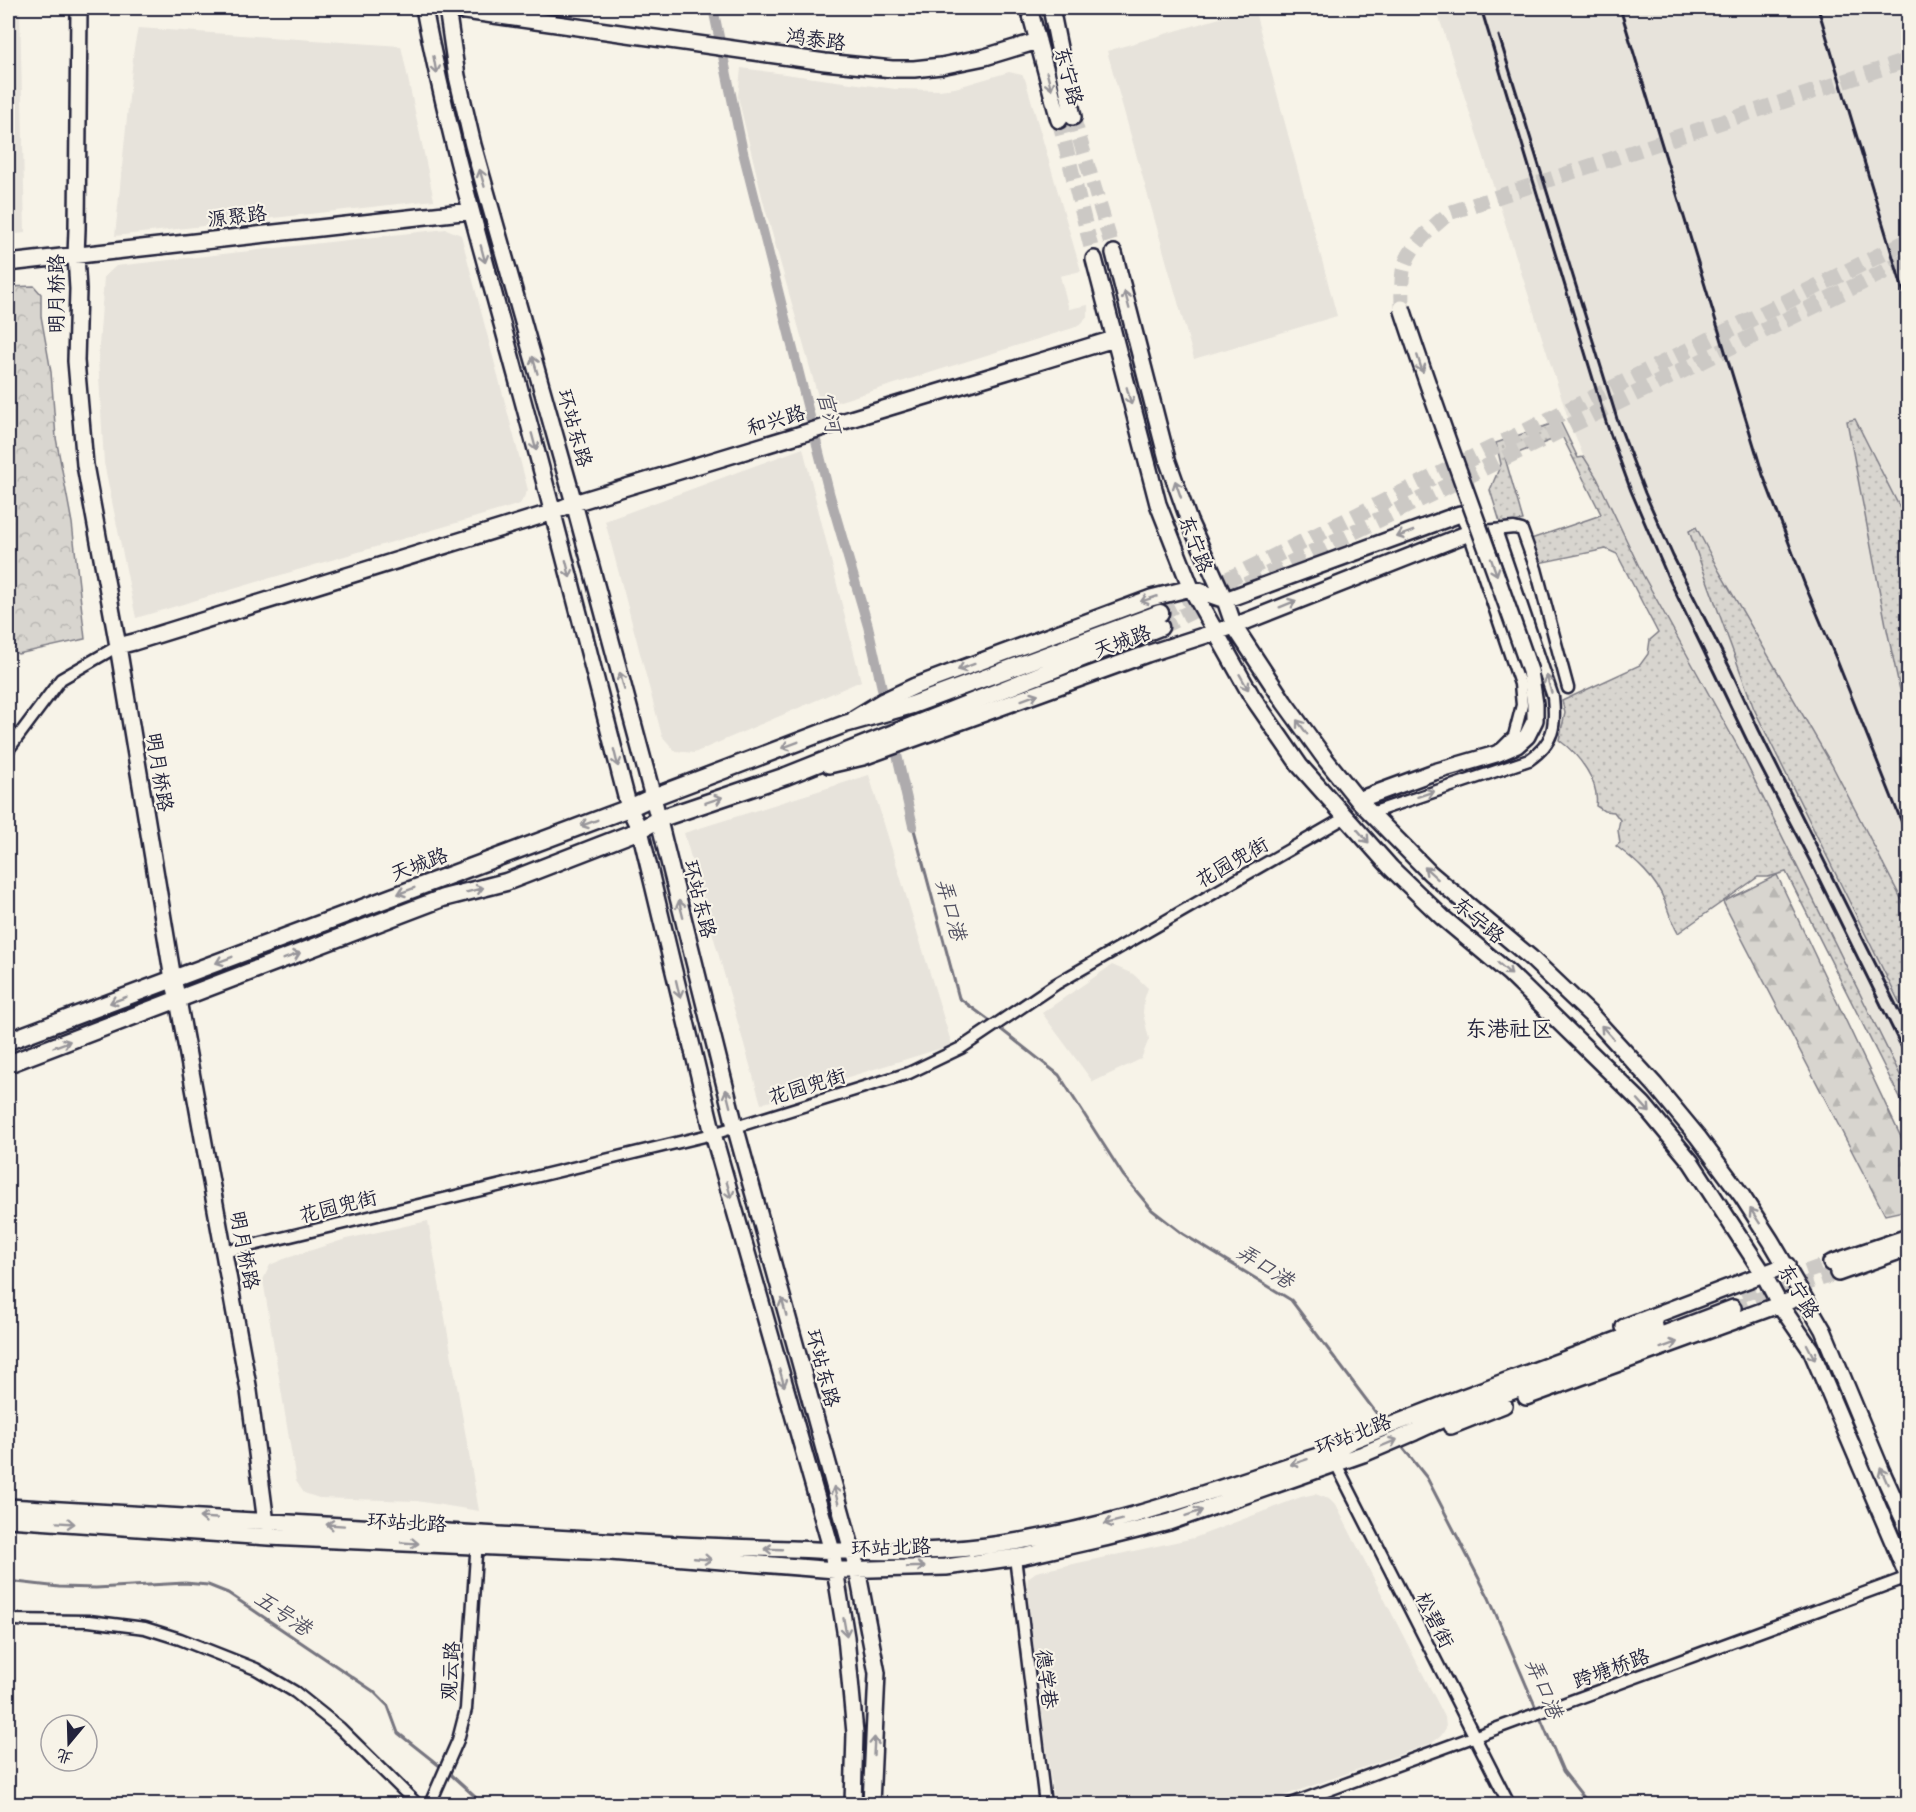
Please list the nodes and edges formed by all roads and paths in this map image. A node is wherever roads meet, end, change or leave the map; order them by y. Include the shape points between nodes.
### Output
1 (79, 8) edge
2 (424, 8) edge
3 (446, 8) edge
4 (1029, 8) edge
5 (1051, 8) edge
6 (1038, 41) junction
7 (471, 211) junction
8 (1114, 253) tunnel mouth
9 (76, 256) junction
10 (1094, 259) tunnel mouth
11 (8, 263) edge
12 (1401, 308) tunnel mouth
13 (1114, 339) junction
14 (574, 502) junction
15 (553, 512) junction
16 (1460, 514) joint
17 (1496, 530) junction
18 (1469, 533) junction
19 (1191, 588) junction
20 (1225, 600) junction
21 (1234, 626) junction
22 (1215, 632) junction
23 (118, 646) junction
24 (1568, 688) dead end
25 (906, 698) junction
26 (845, 724) junction
27 (914, 732) junction
28 (8, 750) edge
29 (1496, 754) junction
30 (653, 796) junction
31 (1358, 800) junction
32 (628, 808) junction
33 (1371, 813) junction
34 (1346, 818) junction
35 (659, 819) junction
36 (640, 830) junction
37 (173, 979) junction
38 (178, 1000) junction
39 (8, 1041) edge
40 (8, 1064) edge
41 (735, 1126) junction
42 (713, 1134) junction
43 (1908, 1237) edge
44 (1908, 1248) edge
45 (224, 1252) junction
46 (1786, 1265) junction
47 (1763, 1273) junction
48 (1803, 1296) junction
49 (1780, 1305) junction
50 (1404, 1421) junction
51 (1415, 1432) junction
52 (1333, 1458) junction
53 (8, 1507) edge
54 (8, 1519) edge
55 (266, 1521) junction
56 (1908, 1529) edge
57 (268, 1537) junction
58 (477, 1540) junction
59 (832, 1551) junction
60 (852, 1551) junction
61 (1015, 1557) junction
62 (857, 1569) junction
63 (835, 1570) junction
64 (1908, 1577) edge
65 (8, 1620) edge
66 (1474, 1736) junction
67 (417, 1804) edge
68 (430, 1804) edge
69 (853, 1804) edge
70 (872, 1804) edge
71 (1045, 1804) edge
72 (1292, 1804) edge
73 (1509, 1804) edge

1 - 9 main road, 明月桥路
2 -> 7 main road, 环站东路 via 436,75
3 - 6 main road, 鸿泰路 via 892,69 985,57
14 -> 3 main road, 环站东路 via 473,145
4 - 6 main road, 东宁路
6 -> 5 main road, 东宁路 via 1066,119
7 - 9 main road, 源聚路
7 -> 15 main road, 环站东路
20 -> 8 main road, 东宁路 via 1189,521 1167,459
9 - 11 main road, 源聚路
9 - 23 main road, 明月桥路 via 76,361 85,465
10 - 13 main road, 东宁路
12 -> 29 main road, bridge via 1530,671 1535,720 1517,745
13 - 14 main road, 和兴路
13 -> 19 main road, 东宁路 via 1158,504
14 - 15 main road, 和兴路
30 -> 14 main road, 环站东路
15 - 23 main road, 和兴路
15 -> 32 main road, 环站东路
16 - 18 street
16 -> 20 main road
17 - 18 street
17 - 24 street via 1522,530
33 -> 17 street via 1529,760 1542,751 1551,736 1555,718 1553,697
21 -> 18 main road, 天城路
18 - 29 street via 1520,684 1522,705 1514,736
19 - 20 main road
19 - 22 main road, 东宁路
19 -> 25 main road, 天城路 via 1151,598
20 - 21 main road, 东宁路
21 - 22 main road, 天城路
31 -> 21 main road, 东宁路 via 1284,702
27 -> 22 main road, 天城路
22 -> 34 main road, 东宁路 via 1251,695 1300,766
23 - 28 street via 61,679
23 - 37 main road, 明月桥路
25 - 26 main road, 天城路 via 867,718
25 - 26 main road, 天城路 via 883,701
25 - 27 main road, 天城路 via 1160,620
26 -> 30 main road, 天城路
35 -> 27 main road, 天城路
29 - 31 main road
30 - 32 main road, 天城路
30 - 35 main road, 环站东路
31 - 33 main road, 东宁路
32 - 36 main road, 环站东路
32 -> 37 main road, 天城路
46 -> 33 main road, 东宁路 via 1698,1137 1592,1015 1430,873
34 - 41 street, 花园兜街 via 1056,984 961,1048 909,1073
34 -> 47 main road, 东宁路 via 1391,868 1509,973 1643,1104 1691,1162
35 - 36 main road, 天城路
41 -> 35 main road, 环站东路
38 -> 36 main road, 天城路 via 443,898 506,882
36 -> 42 main road, 环站东路
37 - 38 main road, 明月桥路
37 -> 39 main road, 天城路
40 -> 38 main road, 天城路
38 - 45 main road, 明月桥路
41 - 42 street, 花园兜街
60 -> 41 main road, 环站东路
42 - 45 street, 花园兜街
42 -> 59 main road, 环站东路
43 - 44 main road via 1835,1268
45 - 55 main road, 明月桥路 via 249,1391
46 - 47 main road
46 - 48 main road, 东宁路
47 - 49 main road, 东宁路
47 - 50 main road via 1424,1403
48 - 49 main road
56 -> 48 main road, 东宁路 via 1822,1330
51 -> 49 main road via 1449,1426
49 -> 64 main road, 东宁路 via 1811,1350
50 - 51 main road, 环站北路 via 1732,1303
50 - 52 main road, 环站北路 via 1353,1440
52 -> 51 main road, 环站北路 via 1363,1454
52 -> 60 main road, 环站北路 via 1129,1518 1053,1536 921,1551
61 -> 52 main road, 环站北路 via 1169,1522
52 - 66 street, 松碧街
55 -> 53 main road, 环站北路
54 -> 57 main road, 环站北路
55 - 57 main road, 明月桥路
58 -> 55 main road, 环站北路
57 -> 58 main road, 环站北路
59 -> 58 main road, 环站北路
58 -> 63 main road, 环站北路
58 - 68 street, 观云路 via 466,1709 458,1740
59 - 60 main road, 环站北路
59 - 63 main road, 环站东路
60 - 62 main road, 环站东路
62 -> 61 main road, 环站北路 via 945,1566
61 - 71 street, 德学巷
62 - 63 main road, 环站北路
70 -> 62 main road, 环站东路 via 877,1673
63 -> 69 main road, 环站东路 via 855,1733
64 - 66 street, 跨塘桥路
65 - 67 street via 89,1621 145,1628 256,1669 295,1692 340,1728
66 - 72 street, 跨塘桥路
66 - 73 street, 松碧街

